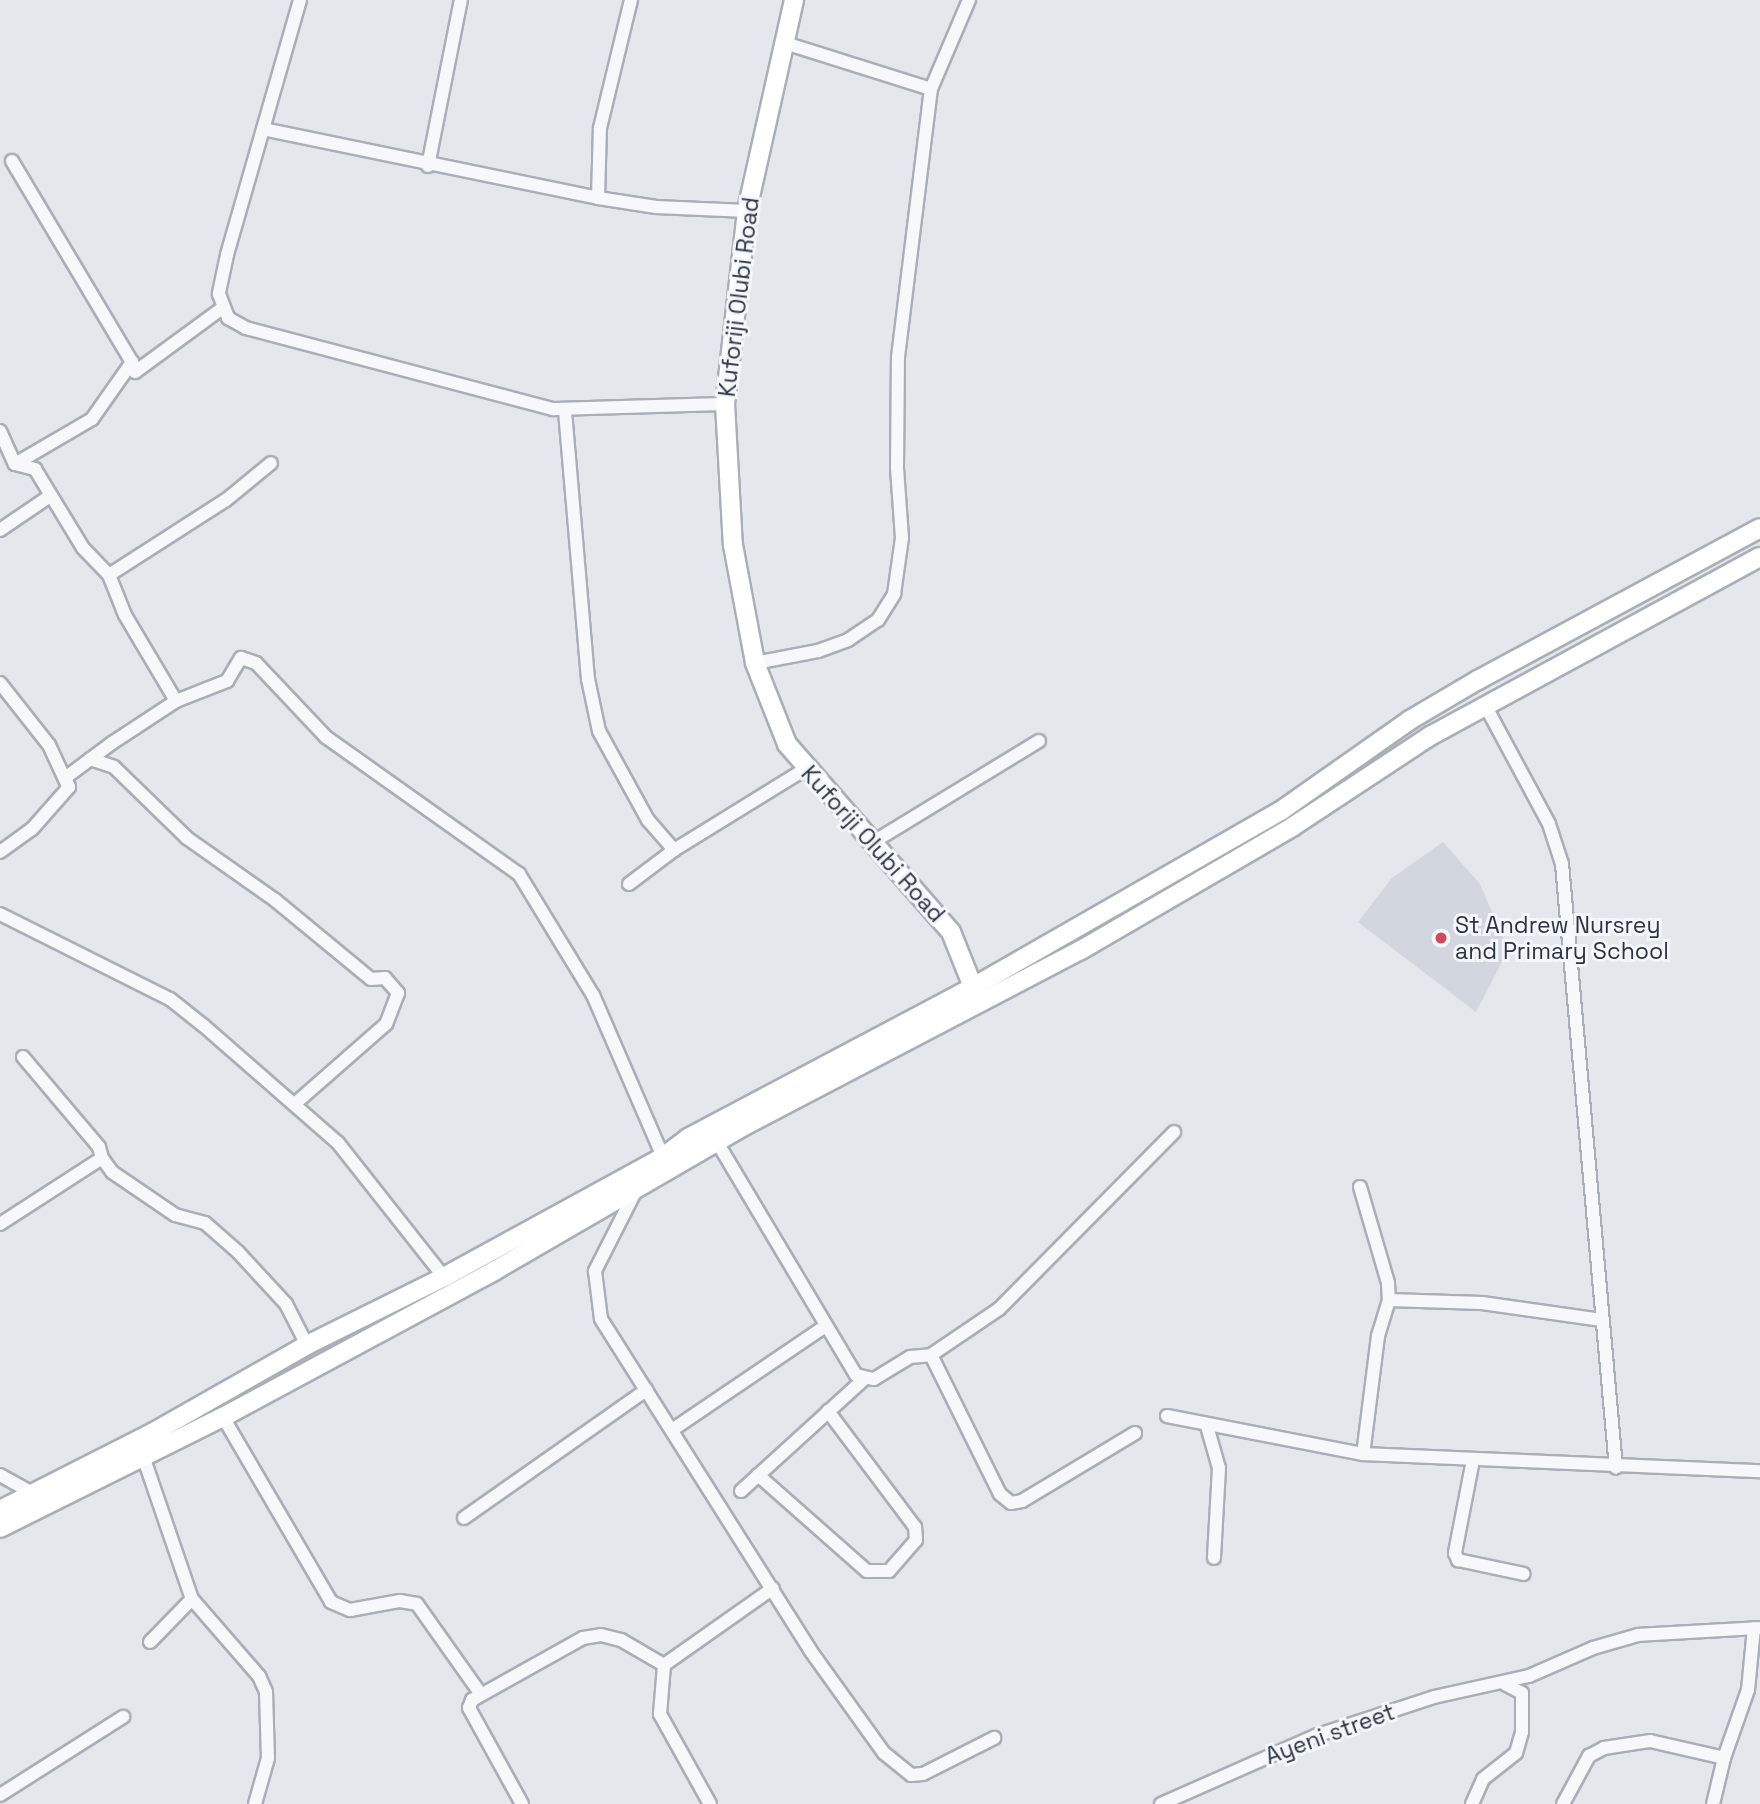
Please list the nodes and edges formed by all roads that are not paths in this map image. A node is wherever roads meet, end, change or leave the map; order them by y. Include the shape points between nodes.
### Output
1 (461, 0) edge
2 (631, 0) edge
3 (794, 0) edge
4 (969, 0) edge
5 (297, 1) edge
6 (782, 43) junction
7 (931, 89) junction
8 (263, 130) junction
9 (12, 161) dead end
10 (428, 166) junction
11 (598, 198) junction
12 (747, 211) junction
13 (221, 309) junction
14 (132, 362) junction
15 (725, 404) junction
16 (565, 411) junction
17 (0, 431) edge
18 (271, 463) dead end
19 (15, 464) junction
20 (50, 496) junction
21 (1760, 528) edge
22 (0, 530) edge
23 (1760, 557) edge
24 (109, 575) junction
25 (755, 663) junction
26 (0, 683) edge
27 (176, 701) junction
28 (1485, 705) junction
29 (1040, 741) dead end
30 (90, 759) junction
31 (805, 769) junction
32 (69, 787) junction
33 (1282, 810) junction
34 (1292, 827) junction
35 (875, 841) junction
36 (674, 850) junction
37 (0, 852) edge
38 (629, 884) dead end
39 (0, 914) edge
40 (973, 987) junction
41 (23, 1056) dead end
42 (806, 1085) junction
43 (297, 1102) junction
44 (1174, 1132) dead end
45 (717, 1142) junction
46 (663, 1157) junction
47 (102, 1158) junction
48 (1360, 1187) dead end
49 (635, 1192) junction
50 (0, 1224) edge
51 (444, 1278) junction
52 (1389, 1300) junction
53 (1602, 1320) junction
54 (824, 1327) junction
55 (307, 1345) junction
56 (931, 1355) junction
57 (863, 1380) junction
58 (646, 1390) junction
59 (828, 1411) junction
60 (1167, 1416) dead end
61 (223, 1418) junction
62 (1207, 1426) junction
63 (672, 1430) junction
64 (1135, 1433) dead end
65 (1363, 1454) junction
66 (144, 1459) junction
67 (1473, 1460) junction
68 (1616, 1468) junction
69 (1760, 1471) edge
70 (0, 1475) edge
71 (758, 1475) junction
72 (741, 1491) dead end
73 (32, 1493) junction
74 (0, 1510) edge
75 (464, 1518) dead end
76 (0, 1528) edge
77 (1214, 1558) dead end
78 (1524, 1574) dead end
79 (773, 1588) junction
80 (192, 1599) junction
81 (1757, 1628) edge
82 (150, 1642) dead end
83 (664, 1665) junction
84 (1505, 1684) junction
85 (480, 1693) junction
86 (123, 1717) dead end
87 (994, 1738) dead end
88 (1724, 1758) junction
89 (0, 1795) edge
90 (255, 1804) edge
91 (522, 1804) edge
92 (710, 1804) edge
93 (1161, 1804) edge
94 (1472, 1804) edge
95 (1563, 1804) edge
96 (1713, 1804) edge

1 - 10 street
2 - 11 street via 600,128
3 - 6 main road, Kuforiji Olubi Road
4 - 7 street
5 - 8 street
6 - 7 street
6 - 12 main road, Kuforiji Olubi Road
7 - 25 street via 898,357 902,538 894,594 878,620 848,640
8 - 10 street
8 - 13 street via 227,256 219,294
9 - 14 street
10 - 11 street
11 - 12 street via 656,207
12 - 15 main road, Kuforiji Olubi Road
13 - 14 street via 135,372
13 - 16 street via 246,328
14 - 19 street via 92,419
15 - 16 street
15 - 25 main road, Kuforiji Olubi Road via 733,545
16 - 36 street via 588,679 599,731 648,820
17 - 19 street
18 - 24 street via 226,500
19 - 20 street via 35,469
20 - 22 street
20 - 24 street via 83,548
21 - 33 main road via 1466,687 1369,747
23 - 28 main road
24 - 27 street via 125,615
25 - 31 main road, Kuforiji Olubi Road via 774,716
26 - 32 street via 49,745
27 - 30 street
27 - 46 street via 227,681 241,658 256,663 326,737 519,874 593,995
28 - 34 main road
28 - 53 street via 1549,824 1562,864
29 - 35 street
30 - 32 street via 65,778
30 - 43 street via 114,767 187,838 275,900 371,979 385,978 398,993 386,1024
31 - 35 main road, Kuforiji Olubi Road
31 - 36 street
32 - 37 street via 32,829
33 - 34 main road
33 - 40 main road
34 - 42 main road via 1081,950
35 - 40 main road, Kuforiji Olubi Road via 951,932
36 - 38 street
39 - 43 street via 170,999
40 - 42 main road
41 - 47 street via 99,1147
42 - 45 main road
42 - 46 main road via 688,1138
43 - 51 street via 368,1178
44 - 56 street via 999,1309
45 - 49 main road
45 - 54 street
46 - 51 main road
47 - 50 street
47 - 55 street via 112,1172 175,1215 205,1223 238,1252 286,1304
48 - 52 street
49 - 58 street via 594,1271 601,1320
49 - 61 main road
51 - 55 main road
52 - 53 street via 1482,1303
52 - 65 street via 1378,1336
53 - 68 street
54 - 57 street
54 - 63 street
55 - 73 main road via 154,1432
56 - 57 street via 910,1357
56 - 64 street via 1000,1494 1011,1503 1022,1501
57 - 59 street
58 - 63 street
58 - 75 street
59 - 71 street
59 - 71 street via 915,1527 916,1540 889,1570 867,1571
60 - 62 street
61 - 66 main road
61 - 85 street via 331,1602 349,1609 400,1601 417,1604
62 - 65 street
62 - 77 street via 1219,1468
63 - 79 street
65 - 67 street
66 - 76 main road
66 - 80 street
67 - 68 street
67 - 78 street via 1455,1553 1458,1560
68 - 69 street
70 - 73 street
71 - 72 street
73 - 74 main road
79 - 83 street
79 - 87 street via 853,1712 911,1775 923,1774
80 - 82 street
80 - 90 street via 258,1676 266,1692 268,1758
81 - 84 street via 1638,1635
81 - 88 street via 1748,1690
83 - 85 street via 621,1640 592,1637
83 - 92 street via 660,1714
84 - 93 street, Ayeni street via 1434,1697 1315,1736
84 - 94 street via 1522,1693 1522,1732 1516,1753 1483,1779
85 - 91 street via 469,1708
86 - 89 street
88 - 95 street via 1650,1741 1604,1748 1589,1756
88 - 96 street

